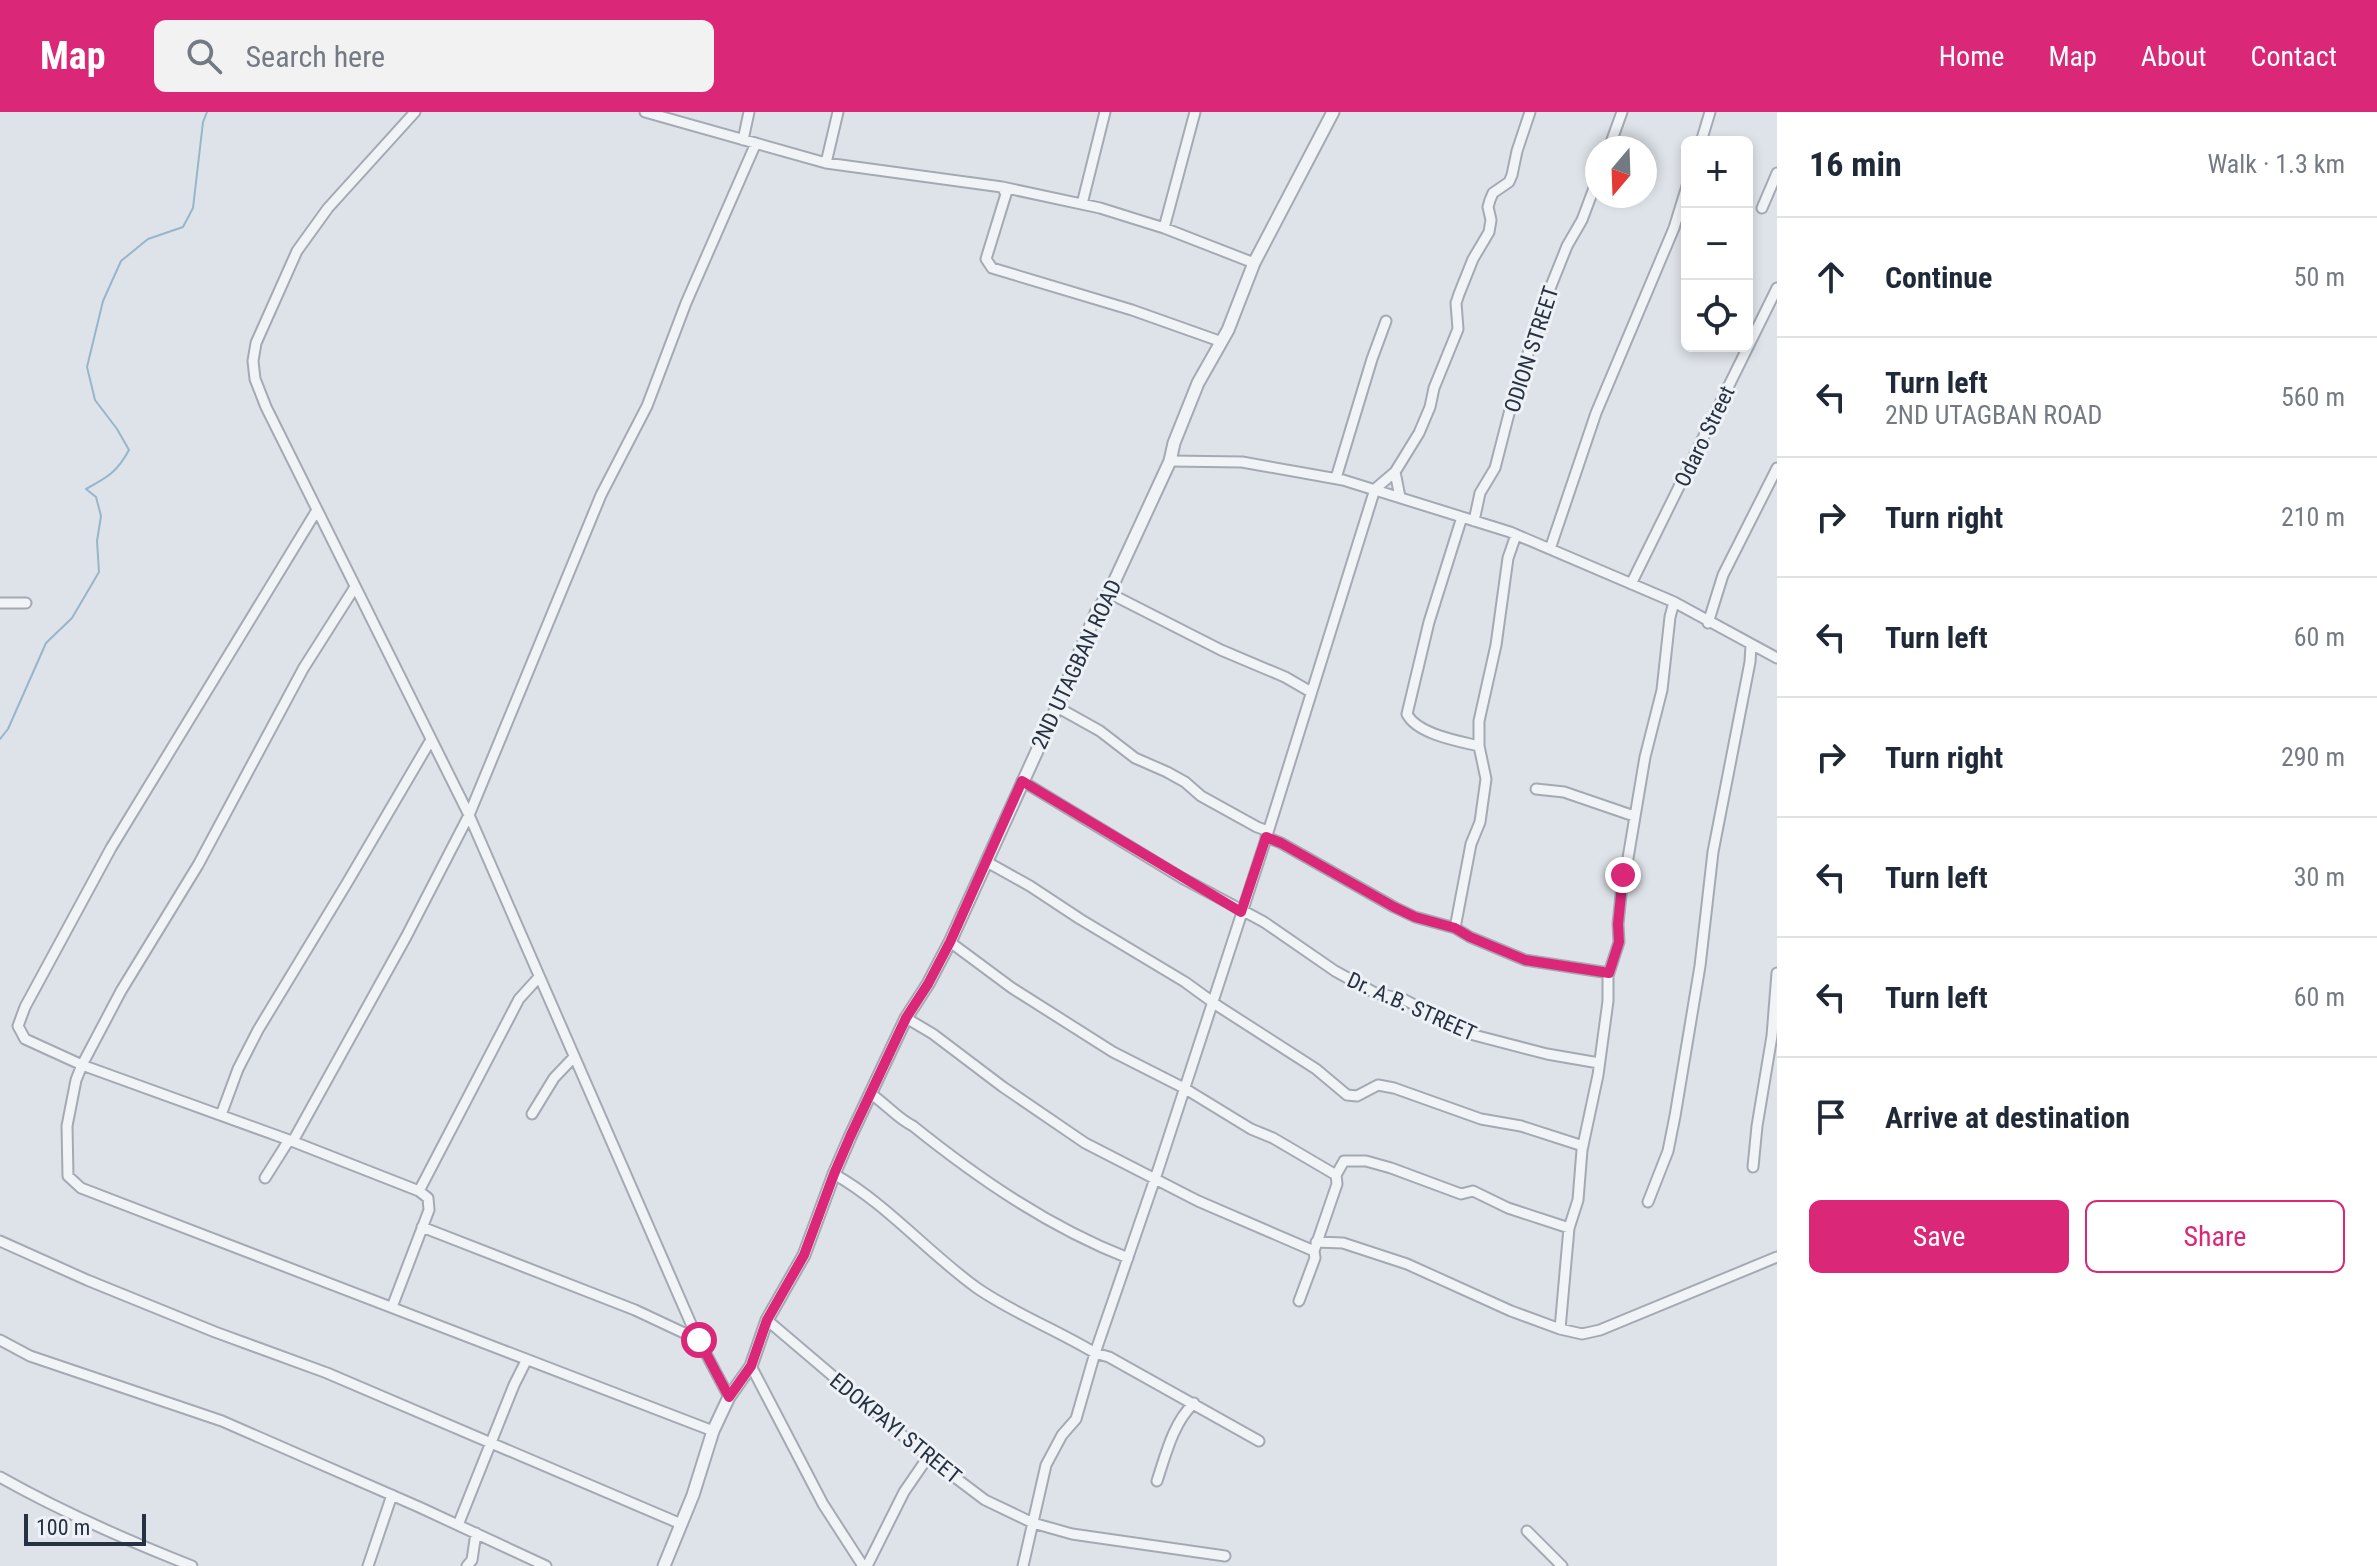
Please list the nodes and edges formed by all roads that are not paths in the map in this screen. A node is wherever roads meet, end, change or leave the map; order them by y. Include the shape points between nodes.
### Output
1 (415, 112) edge
2 (645, 112) edge
3 (749, 112) edge
4 (838, 112) edge
5 (1105, 112) edge
6 (1195, 112) edge
7 (1333, 112) edge
8 (1530, 112) edge
9 (1622, 112) edge
10 (1710, 112) edge
11 (1613, 136) edge
12 (1703, 136) edge
13 (743, 140) junction
14 (756, 143) junction
15 (826, 163) junction
16 (1777, 173) edge
17 (1002, 187) junction
18 (1082, 204) junction
19 (1681, 205) edge
20 (1586, 208) edge
21 (1762, 208) dead end
22 (1164, 228) junction
23 (1254, 263) junction
24 (1777, 288) edge
25 (1386, 321) dead end
26 (1222, 342) junction
27 (1170, 461) junction
28 (1777, 468) edge
29 (1395, 472) junction
30 (1336, 478) junction
31 (1375, 489) junction
32 (1400, 497) junction
33 (317, 510) junction
34 (1462, 517) junction
35 (1474, 521) junction
36 (1516, 535) junction
37 (1550, 549) junction
38 (1631, 584) junction
39 (355, 587) junction
40 (1109, 593) junction
41 (1674, 602) junction
42 (0, 603) edge
43 (26, 603) dead end
44 (1708, 623) junction
45 (1751, 645) junction
46 (1777, 658) edge
47 (1311, 692) junction
48 (1057, 707) junction
49 (429, 743) dead end
50 (1479, 746) junction
51 (1022, 781) junction
52 (1536, 789) dead end
53 (469, 815) junction
54 (1634, 816) junction
55 (1267, 834) junction
56 (987, 862) junction
57 (1241, 912) junction
58 (1455, 928) junction
59 (950, 942) junction
60 (1609, 973) junction
61 (1777, 973) edge
62 (539, 977) junction
63 (1212, 1001) junction
64 (906, 1018) junction
65 (574, 1057) junction
66 (1599, 1063) junction
67 (82, 1065) junction
68 (1184, 1088) junction
69 (871, 1094) junction
70 (532, 1114) dead end
71 (221, 1115) junction
72 (291, 1140) junction
73 (1583, 1146) junction
74 (1753, 1167) dead end
75 (834, 1174) junction
76 (1336, 1175) junction
77 (265, 1178) dead end
78 (1154, 1180) junction
79 (419, 1191) junction
80 (1648, 1202) dead end
81 (422, 1227) junction
82 (1569, 1228) junction
83 (0, 1241) edge
84 (1315, 1246) junction
85 (1777, 1257) edge
86 (1128, 1258) junction
87 (1299, 1301) dead end
88 (392, 1307) junction
89 (767, 1320) junction
90 (1560, 1329) junction
91 (0, 1340) edge
92 (699, 1340) junction
93 (1095, 1353) junction
94 (526, 1361) dead end
95 (751, 1366) junction
96 (729, 1397) junction
97 (1194, 1403) junction
98 (713, 1431) junction
99 (1259, 1441) dead end
100 (492, 1443) junction
101 (928, 1457) junction
102 (0, 1477) edge
103 (1157, 1481) dead end
104 (392, 1495) junction
105 (1033, 1523) junction
106 (681, 1524) junction
107 (458, 1525) junction
108 (1527, 1531) dead end
109 (476, 1533) junction
110 (1225, 1556) dead end
111 (192, 1566) edge
112 (368, 1566) edge
113 (467, 1566) edge
114 (546, 1566) edge
115 (664, 1566) edge
116 (865, 1566) edge
117 (1023, 1566) edge
118 (1562, 1566) edge

1 - 33 street via 328,208 297,251 256,343 255,379
2 - 13 street
3 - 13 street
4 - 15 street
5 - 18 street
6 - 22 street
7 - 23 street, 2ND UTAGBAN ROAD
8 - 29 street via 1509,182 1490,200 1489,232 1459,294 1458,329 1430,407
9 - 11 street
10 - 12 street
13 - 14 street
14 - 15 street
14 - 53 street via 647,406 601,495
15 - 17 street
16 - 21 street
17 - 18 street
17 - 26 street via 1006,194 986,259 992,268
18 - 22 street
19 - 37 street via 1596,413
20 - 35 street, ODION STREET via 1549,291
22 - 23 street
23 - 26 street, 2ND UTAGBAN ROAD
24 - 38 street, Odaro Street
25 - 30 street
26 - 27 street, 2ND UTAGBAN ROAD via 1198,383
27 - 30 street via 1242,462
27 - 40 street, 2ND UTAGBAN ROAD
28 - 44 street via 1723,575
29 - 31 street
29 - 32 street
30 - 31 street
31 - 32 street
31 - 47 street
32 - 34 street
33 - 39 street
33 - 67 street via 111,848 25,1007 18,1026 25,1039
34 - 35 street
34 - 50 street via 1407,714 1411,722 1437,736
35 - 36 street
36 - 37 street
36 - 50 street via 1479,721
37 - 38 street
38 - 41 street
39 - 53 street
39 - 67 street via 303,669
40 - 47 street
40 - 48 street, 2ND UTAGBAN ROAD
41 - 44 street
41 - 54 street via 1662,690
42 - 43 street
44 - 45 street
45 - 46 street
45 - 80 street via 1668,1151
47 - 55 street
48 - 51 street, 2ND UTAGBAN ROAD
48 - 55 street
49 - 71 street via 258,1030
50 - 58 street via 1486,779 1483,807
51 - 56 street, 2ND UTAGBAN ROAD
51 - 57 street, Dr. A.B. STREET
52 - 54 street via 1564,792
53 - 62 street
53 - 72 street
54 - 60 street via 1619,942
55 - 57 street
55 - 58 street via 1394,907
56 - 59 street, 2ND UTAGBAN ROAD
56 - 63 street
57 - 63 street
57 - 66 street, Dr. A.B. STREET via 1359,985 1403,999 1470,1034
58 - 60 street via 1525,960
59 - 64 street, 2ND UTAGBAN ROAD
59 - 68 street via 1113,1052
60 - 66 street
61 - 74 street
62 - 65 street
62 - 79 street via 519,999
63 - 68 street
63 - 73 street via 1347,1095 1357,1096 1378,1085
64 - 69 street, 2ND UTAGBAN ROAD
64 - 78 street via 1085,1143
65 - 70 street
65 - 92 street
66 - 73 street
67 - 71 street
67 - 88 street via 67,1126 68,1176 81,1188
68 - 76 street
68 - 78 street
69 - 75 street, 2ND UTAGBAN ROAD
69 - 86 street via 1008,1196 1085,1242
71 - 72 street
72 - 77 street
72 - 79 street
73 - 82 street via 1578,1200
75 - 89 street, 2ND UTAGBAN ROAD via 804,1255
75 - 93 street via 874,1199 978,1289
76 - 82 street via 1344,1161 1366,1161 1461,1194 1473,1191
76 - 84 street
78 - 84 street
78 - 86 street
79 - 81 street via 428,1198 429,1210
81 - 88 street
81 - 92 street
82 - 90 street
83 - 100 street
84 - 87 street
84 - 90 street via 1343,1243 1407,1264
85 - 90 street via 1600,1330 1582,1334
86 - 93 street
88 - 98 street
89 - 95 street, 2ND UTAGBAN ROAD
89 - 101 street, EDOKPAYI STREET
91 - 104 street via 30,1356 222,1421
92 - 96 street
93 - 97 street
93 - 105 street via 1076,1419 1046,1465
94 - 100 street
95 - 96 street, 2ND UTAGBAN ROAD
95 - 116 street via 823,1504
96 - 98 street, 2ND UTAGBAN ROAD
97 - 99 street
97 - 103 street via 1175,1431
98 - 106 street, 2ND UTAGBAN ROAD
100 - 106 street
100 - 107 street
101 - 105 street, EDOKPAYI STREET via 985,1500
101 - 116 street
102 - 111 street
104 - 107 street
104 - 112 street
105 - 110 street, EDOKPAYI STREET via 1072,1534
105 - 117 street
106 - 115 street, 2ND UTAGBAN ROAD
107 - 109 street
108 - 118 street
109 - 113 street
109 - 114 street

